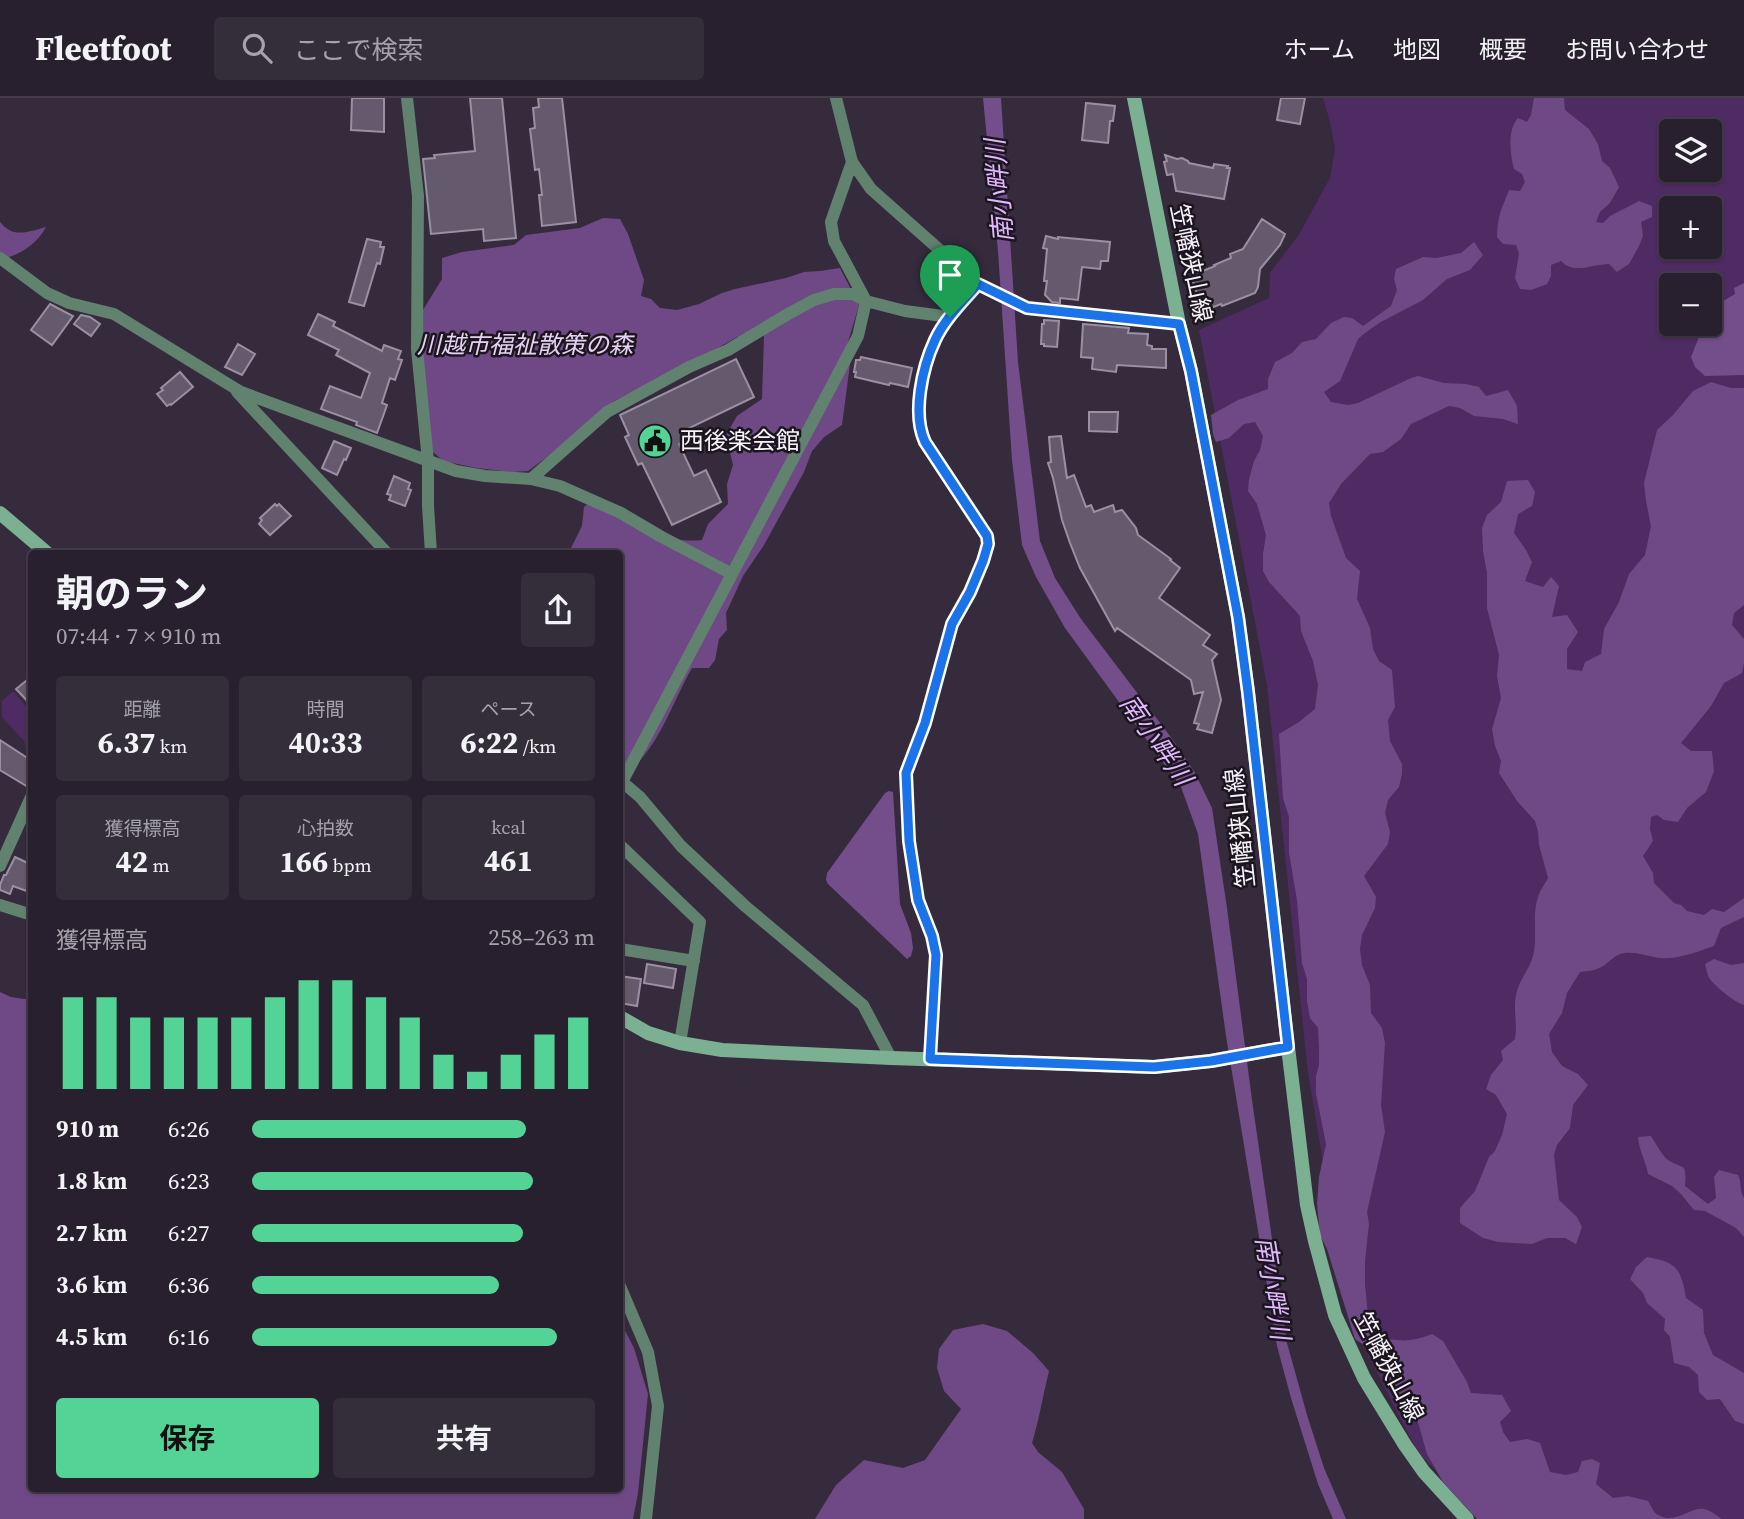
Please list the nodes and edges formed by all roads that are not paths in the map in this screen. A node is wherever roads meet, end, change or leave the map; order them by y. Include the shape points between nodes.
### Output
1 (408, 98) edge
2 (836, 98) edge
3 (1134, 98) edge
4 (852, 162) junction
5 (0, 258) edge
6 (979, 284) junction
7 (866, 301) junction
8 (950, 317) junction
9 (1179, 324) junction
10 (232, 387) junction
11 (428, 461) junction
12 (531, 479) junction
13 (0, 513) edge
14 (43, 550) edge
15 (384, 550) edge
16 (431, 550) edge
17 (732, 574) junction
18 (623, 777) edge
19 (623, 783) edge
20 (28, 804) edge
21 (623, 848) edge
22 (0, 866) edge
23 (0, 905) edge
24 (28, 914) edge
25 (623, 949) edge
26 (694, 961) junction
27 (623, 1019) edge
28 (680, 1043) junction
29 (1288, 1047) junction
30 (891, 1058) junction
31 (930, 1059) junction
32 (623, 1293) edge
33 (646, 1519) edge
34 (1467, 1519) edge

1 - 11 street via 418,196 417,349
2 - 4 street
3 - 9 main road, 笠幡狭山線
4 - 6 street via 871,189
4 - 7 street via 831,222 834,242
5 - 10 street via 47,293 114,314
6 - 8 street
6 - 9 street via 1026,308
7 - 8 street
7 - 12 street via 853,294 814,300 607,412
7 - 17 street via 858,336
8 - 31 street via 935,340 920,383 920,432 988,544 952,624 906,773 918,900 936,955
9 - 29 main road, 笠幡狭山線 via 1238,617
10 - 11 street
10 - 15 street
11 - 12 street via 466,473
11 - 16 street
12 - 17 street via 561,486 621,513
13 - 14 main road
17 - 18 street
19 - 30 street via 745,906 863,1006
20 - 22 street
21 - 26 street via 700,922
23 - 24 street
25 - 26 street
26 - 28 street
27 - 28 main road
28 - 30 main road via 722,1050
29 - 31 main road via 1154,1067
29 - 34 main road, 笠幡狭山線 via 1307,1205 1335,1315 1364,1378 1405,1445
30 - 31 main road
32 - 33 street via 648,1352 659,1406

